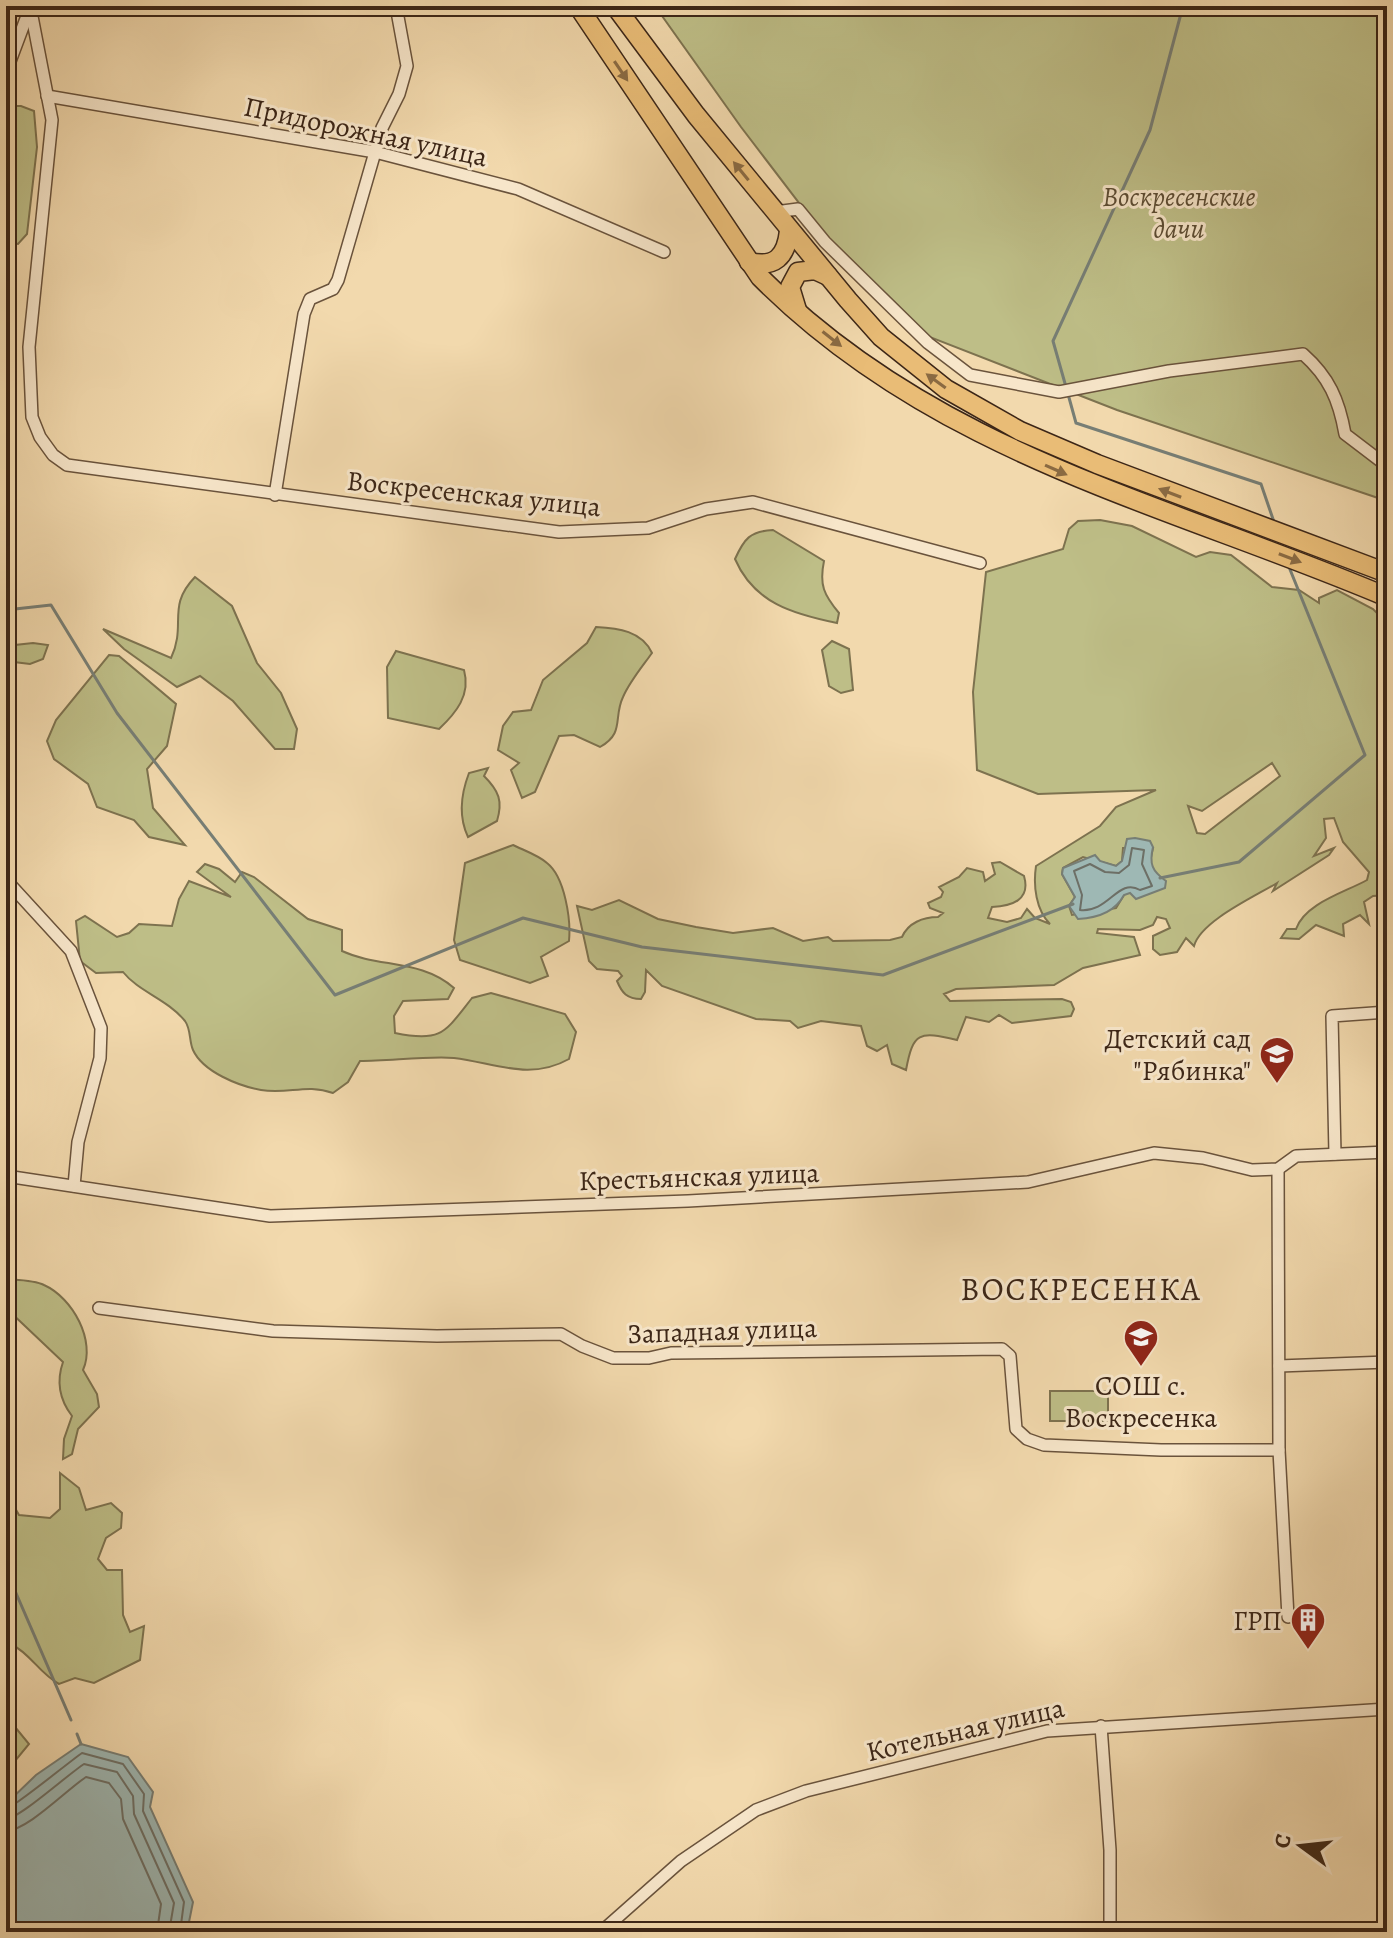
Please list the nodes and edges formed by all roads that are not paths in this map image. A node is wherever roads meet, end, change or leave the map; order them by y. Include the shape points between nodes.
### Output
1 (396, 6) edge
2 (578, 6) edge
3 (615, 6) edge
4 (30, 7) edge
5 (6, 72) edge
6 (47, 96) junction
7 (375, 152) junction
8 (774, 212) junction
9 (789, 231) junction
10 (664, 252) dead end
11 (749, 262) junction
12 (828, 276) junction
13 (797, 312) junction
14 (1387, 466) edge
15 (275, 495) junction
16 (980, 563) dead end
17 (1387, 573) edge
18 (1387, 597) edge
19 (6, 880) edge
20 (1387, 1012) edge
21 (1387, 1152) edge
22 (1335, 1154) junction
23 (1278, 1169) junction
24 (6, 1176) edge
25 (74, 1186) junction
26 (99, 1308) dead end
27 (1387, 1362) edge
28 (1279, 1366) junction
29 (1279, 1450) junction
30 (1288, 1617) dead end
31 (1387, 1709) edge
32 (1101, 1726) junction
33 (601, 1932) edge
34 (1110, 1932) edge

1 - 7 street via 407,66
2 -> 11 main road
8 -> 3 main road
4 - 5 street
4 - 6 street
6 - 7 street, Придорожная улица
6 - 15 street, Воскресенская улица via 52,120 29,347 32,417 40,437 67,465
7 - 10 street, Придорожная улица via 518,189
7 - 15 street via 338,280 333,289 310,299 304,314
8 - 9 main road
8 - 14 street via 798,209 928,343 970,375 1059,392 1303,354 1325,373 1341,408 1345,434
9 - 11 main road via 775,262
9 - 12 main road
11 - 13 main road
12 - 13 main road via 807,269 792,279
17 -> 12 main road via 1097,464 978,409 881,337
13 -> 18 main road via 863,363 965,428 1087,483
15 - 16 street, Воскресенская улица via 575,532 648,528 706,509 753,502
19 - 25 street via 71,951 101,1028 100,1058 78,1142
20 - 22 street via 1332,1016
21 - 22 street, Крестьянская улица
22 - 23 street, Крестьянская улица via 1296,1156
23 - 25 street, Крестьянская улица via 1252,1170 1154,1153 1028,1182 703,1201 270,1216
23 - 28 street
24 - 25 street, Крестьянская улица
26 - 29 street, Западная улица via 262,1330 561,1334 628,1359 671,1353 1002,1349 1010,1356 1016,1429 1027,1439 1044,1445
27 - 28 street
28 - 29 street
29 - 30 street
31 - 32 street, Котельная улица
32 - 33 street, Котельная улица via 1032,1735 806,1791 756,1810 681,1861
32 - 34 street

